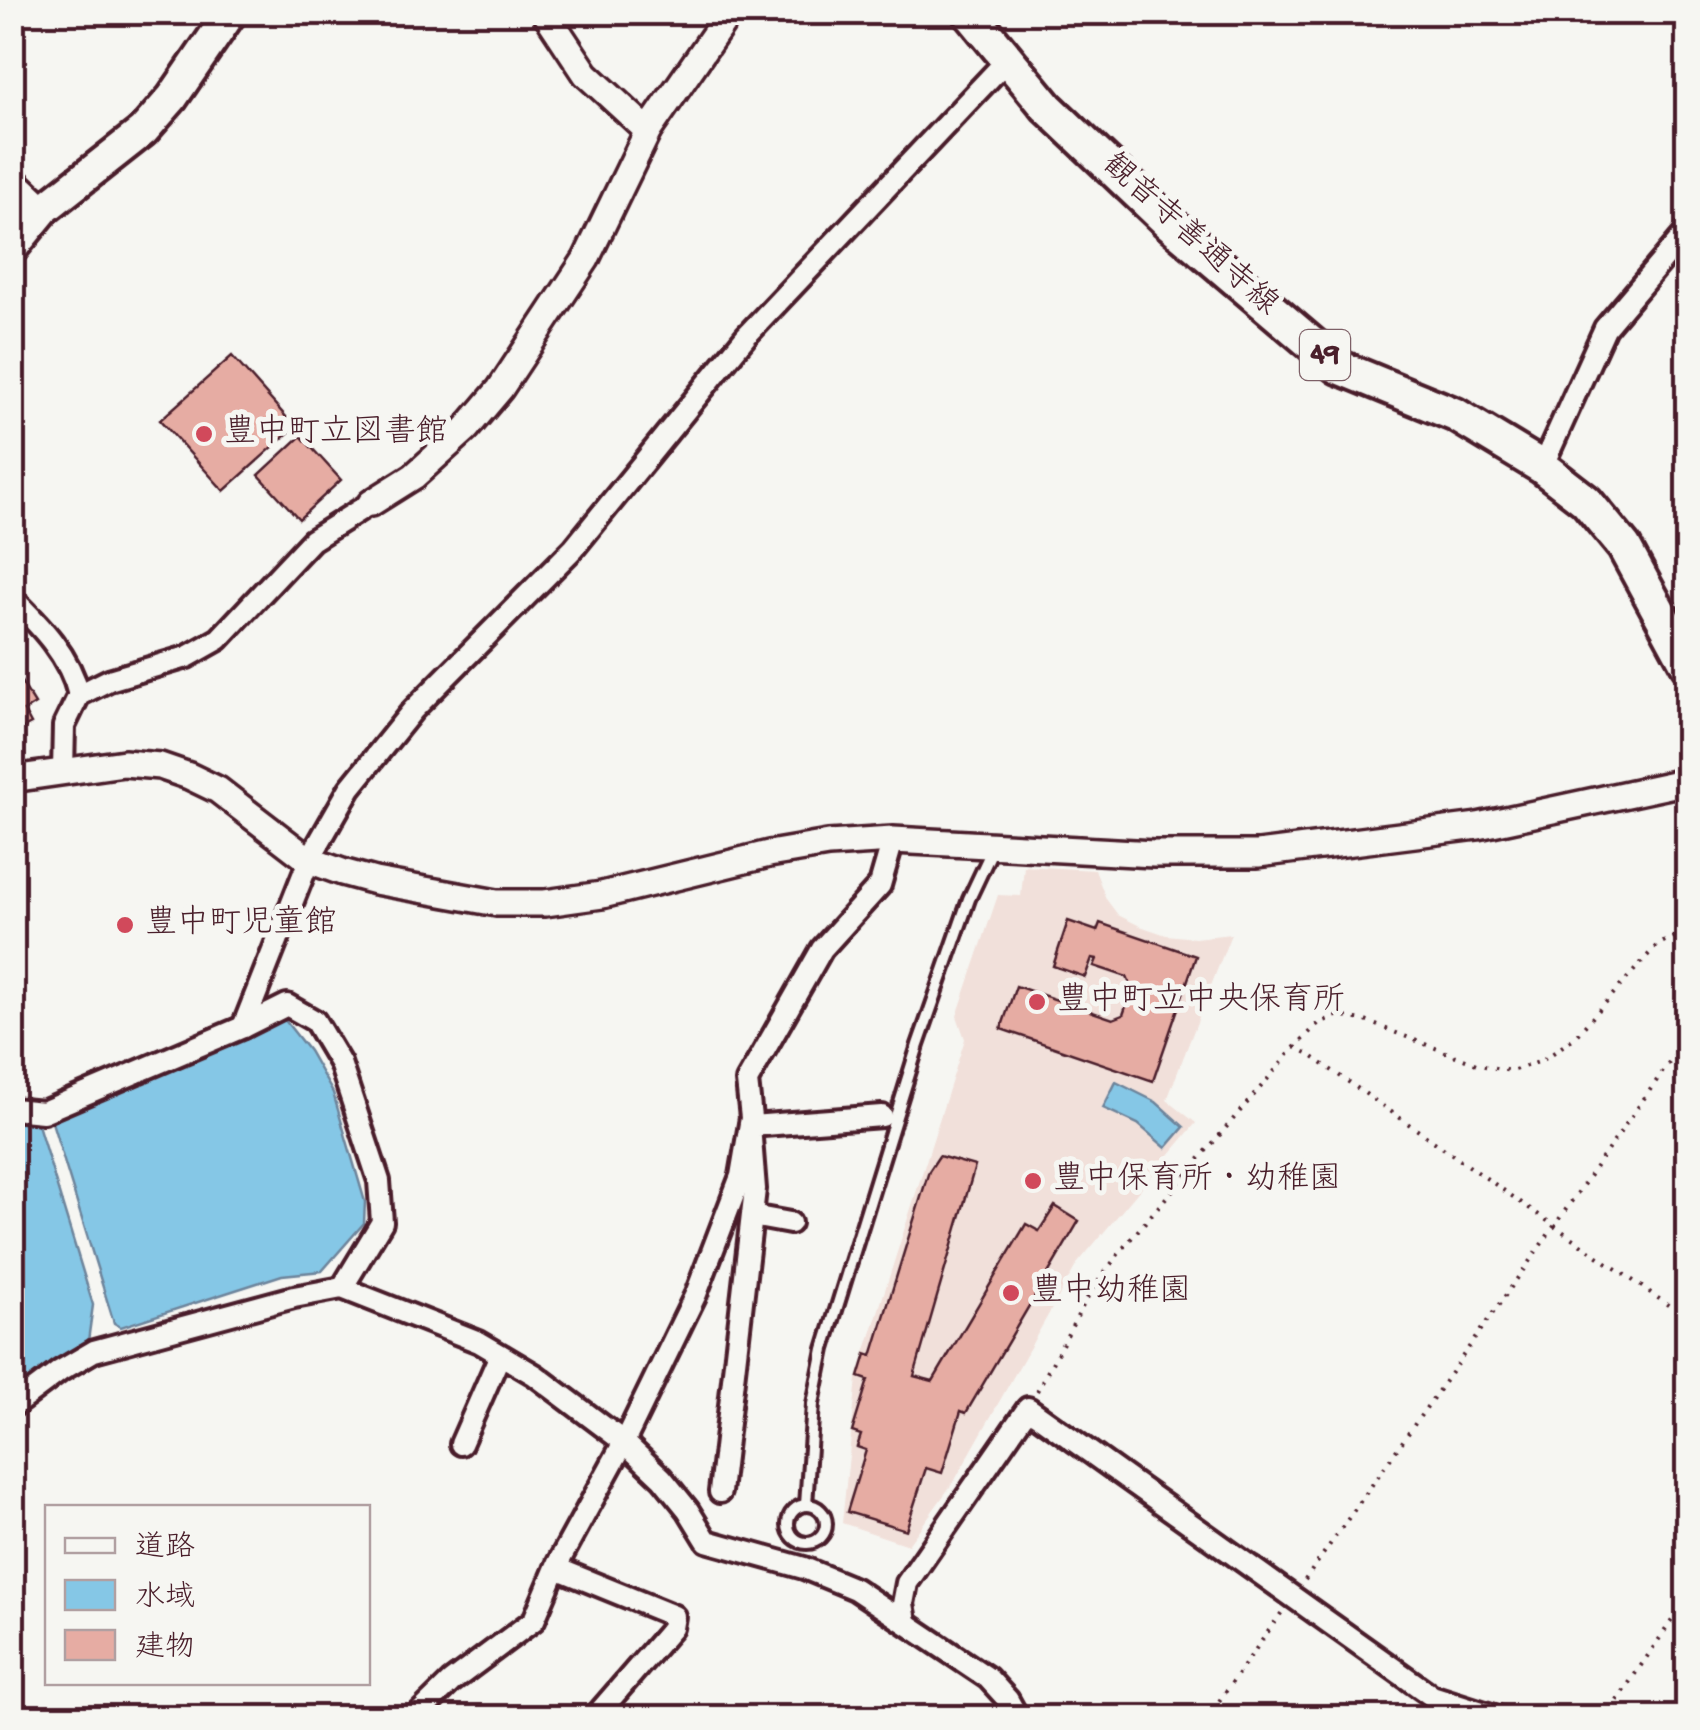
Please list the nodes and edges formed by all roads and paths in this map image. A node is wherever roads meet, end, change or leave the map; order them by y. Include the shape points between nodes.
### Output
1 (231, 12) edge
2 (545, 12) edge
3 (728, 12) edge
4 (969, 12) edge
5 (1007, 60) junction
6 (648, 131) junction
7 (12, 179) edge
8 (44, 209) junction
9 (1688, 230) edge
10 (12, 248) edge
11 (1542, 467) junction
12 (372, 503) joint
13 (12, 598) edge
14 (1688, 665) edge
15 (79, 694) junction
16 (63, 771) junction
17 (12, 780) edge
18 (1688, 781) edge
19 (893, 840) junction
20 (994, 845) junction
21 (310, 860) junction
22 (1688, 930) edge
23 (243, 1027) junction
24 (1688, 1036) edge
25 (1295, 1047) junction
26 (12, 1109) edge
27 (882, 1116) dead end
28 (750, 1126) junction
29 (752, 1216) junction
30 (790, 1223) dead end
31 (1554, 1226) junction
32 (342, 1288) junction
33 (1688, 1319) edge
34 (500, 1354) junction
35 (12, 1407) edge
36 (1028, 1408) junction
37 (624, 1442) junction
38 (462, 1444) dead end
39 (720, 1492) dead end
40 (806, 1505) dead end
41 (556, 1568) junction
42 (1688, 1596) edge
43 (1292, 1598) junction
44 (906, 1622) junction
45 (414, 1718) edge
46 (594, 1718) edge
47 (1018, 1718) edge
48 (1206, 1718) edge
49 (1502, 1718) edge
50 (1606, 1718) edge

1 - 8 main road via 143,131
2 - 6 street via 586,74
3 - 6 street
4 - 5 main road, 観音寺善通寺線 / 49
5 - 11 main road, 観音寺善通寺線 / 49 via 1167,221 1339,367 1456,415
5 - 21 street via 746,336 574,548 413,710 350,788
6 - 12 street via 586,259 500,389 414,476
7 - 8 street
8 - 10 main road
9 - 11 street via 1604,328
11 - 14 main road, 観音寺善通寺線 / 49 via 1586,500 1624,547
12 - 15 street via 312,540 219,639 187,657
13 - 15 street via 56,646
15 - 16 street via 64,726
16 - 17 street
16 - 21 street via 124,763 189,776 218,790
18 - 20 street via 1478,826 1258,854
19 - 20 street
19 - 21 street via 769,854 545,904 497,903 375,882
19 - 28 street via 880,885 822,949 747,1081
20 - 40 lane via 918,1046 824,1350
21 - 23 street
22 - 25 path via 1657,944 1574,1038 1542,1061 1511,1071 1337,1016
23 - 26 street via 43,1112
23 - 32 street via 287,1005 315,1021 340,1064 379,1182 382,1222
24 - 31 path
25 - 31 path
25 - 36 path via 1122,1248
27 - 28 street
28 - 29 street
28 - 37 street via 741,1176 696,1294
29 - 30 street
29 - 39 street
31 - 33 path
31 - 43 path
32 - 34 street
32 - 35 street via 94,1352
34 - 37 street
34 - 38 street
36 - 43 street
36 - 44 street via 907,1583
37 - 41 street
37 - 44 street via 708,1540 855,1589
41 - 45 street via 534,1620
41 - 46 street via 674,1616 672,1628
42 - 50 path
43 - 48 path
43 - 49 street via 1432,1696
44 - 47 street via 988,1678

